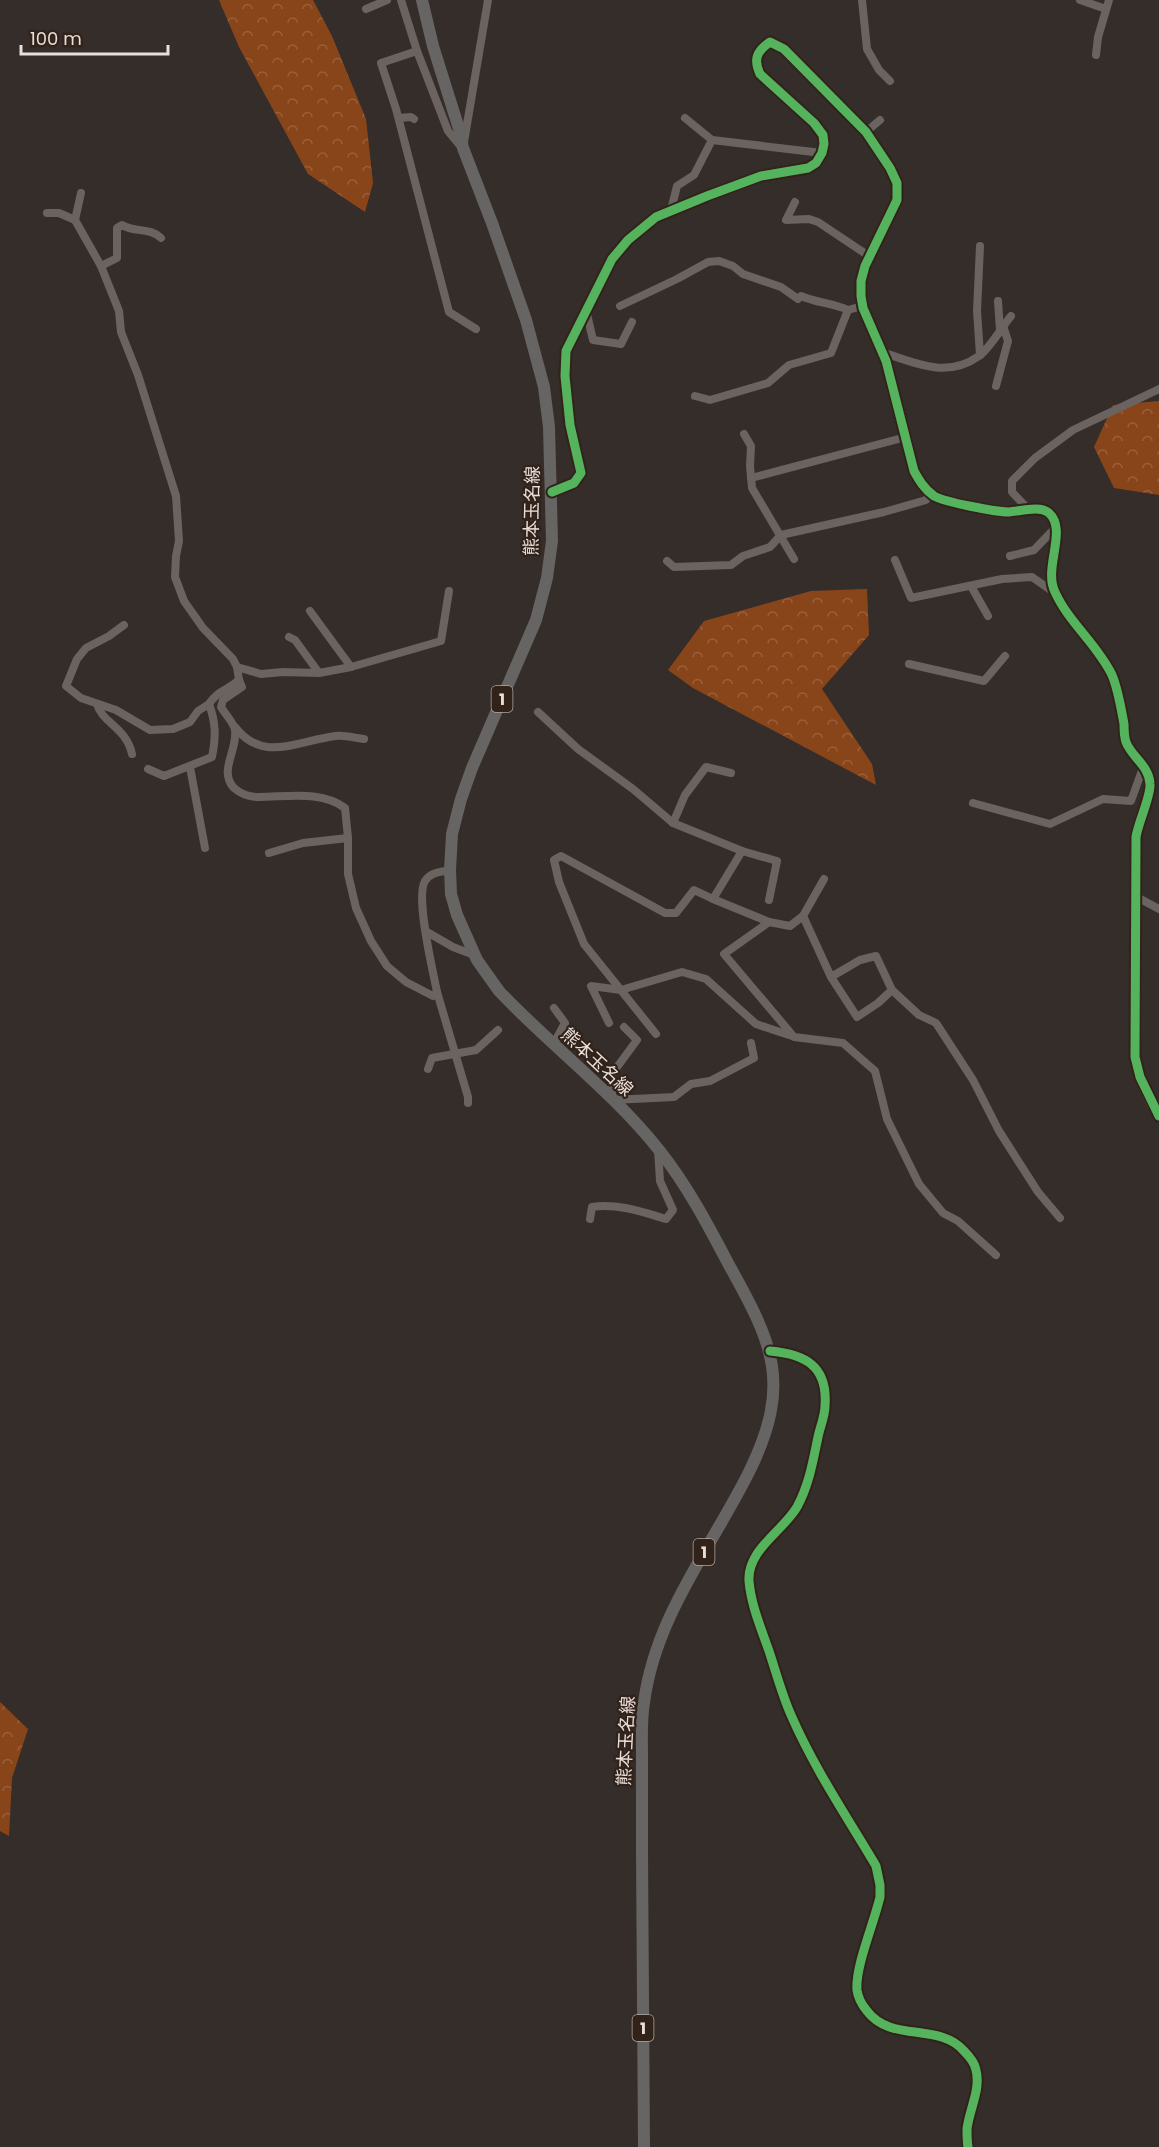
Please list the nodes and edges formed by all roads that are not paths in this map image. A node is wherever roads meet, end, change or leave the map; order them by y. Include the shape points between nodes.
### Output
1 (387, 0) edge
2 (400, 0) edge
3 (422, 0) edge
4 (488, 0) edge
5 (862, 0) edge
6 (1080, 0) edge
7 (1109, 0) edge
8 (366, 9) dead end
9 (1106, 9) junction
10 (417, 51) junction
11 (1096, 55) dead end
12 (890, 81) dead end
13 (399, 118) junction
14 (685, 118) dead end
15 (414, 119) dead end
16 (880, 120) dead end
17 (866, 132) junction
18 (712, 140) junction
19 (463, 148) junction
20 (822, 153) junction
21 (81, 193) dead end
22 (795, 202) dead end
23 (671, 210) junction
24 (47, 213) dead end
25 (75, 220) junction
26 (162, 238) dead end
27 (980, 246) dead end
28 (869, 256) junction
29 (101, 266) junction
30 (998, 301) dead end
31 (620, 306) dead end
32 (862, 306) junction
33 (586, 308) junction
34 (848, 310) junction
35 (1011, 316) dead end
36 (632, 322) dead end
37 (1002, 328) junction
38 (476, 329) dead end
39 (882, 352) junction
40 (980, 356) junction
41 (996, 386) dead end
42 (1159, 389) edge
43 (695, 396) dead end
44 (744, 434) dead end
45 (906, 438) junction
46 (751, 478) junction
47 (552, 492) junction
48 (930, 492) junction
49 (1029, 510) junction
50 (1057, 526) junction
51 (781, 536) junction
52 (1010, 556) dead end
53 (794, 559) dead end
54 (895, 560) dead end
55 (667, 561) dead end
56 (971, 586) junction
57 (449, 591) dead end
58 (1055, 592) junction
59 (310, 611) dead end
60 (988, 616) dead end
61 (124, 625) dead end
62 (289, 637) dead end
63 (1005, 656) dead end
64 (909, 664) dead end
65 (237, 667) junction
66 (351, 667) junction
67 (319, 674) junction
68 (239, 680) junction
69 (97, 704) junction
70 (209, 704) junction
71 (538, 712) dead end
72 (235, 726) junction
73 (364, 739) dead end
74 (132, 753) dead end
75 (1144, 765) junction
76 (190, 767) junction
77 (148, 769) dead end
78 (731, 773) dead end
79 (973, 803) dead end
80 (673, 823) junction
81 (348, 838) junction
82 (205, 848) dead end
83 (741, 851) junction
84 (269, 853) dead end
85 (450, 870) junction
86 (824, 879) dead end
87 (1135, 896) junction
88 (713, 899) junction
89 (769, 900) dead end
90 (1159, 909) edge
91 (803, 916) junction
92 (769, 922) junction
93 (427, 932) junction
94 (474, 955) junction
95 (831, 977) junction
96 (621, 990) junction
97 (892, 990) junction
98 (437, 992) junction
99 (554, 1008) dead end
100 (609, 1023) dead end
101 (624, 1027) dead end
102 (498, 1030) dead end
103 (656, 1034) dead end
104 (794, 1037) junction
105 (751, 1043) dead end
106 (554, 1045) junction
107 (456, 1054) junction
108 (428, 1069) dead end
109 (612, 1100) junction
110 (468, 1103) dead end
111 (1156, 1110) edge
112 (658, 1148) junction
113 (1060, 1218) dead end
114 (590, 1219) dead end
115 (996, 1255) dead end
116 (770, 1351) junction
117 (644, 2147) edge
118 (968, 2147) edge

1 - 8 street
2 - 10 street
3 - 19 main road, 熊本玉名線 / 1
4 - 19 street
5 - 12 street via 867,50
6 - 9 street
7 - 9 street
9 - 11 street
10 - 13 street via 381,63
10 - 19 street via 448,131
13 - 15 street
13 - 38 street via 448,312
14 - 18 street
16 - 17 street
17 - 20 street via 784,49 770,42 756,56 756,66 814,123 823,135
17 - 28 street via 897,183 897,200
18 - 20 street
18 - 23 street via 694,175 677,186
19 - 47 main road, 熊本玉名線 / 1 via 526,320 544,387
20 - 23 street via 808,168 761,176
21 - 25 street
22 - 28 street via 786,220 818,222
23 - 33 street via 628,240 612,259
24 - 25 street
25 - 29 street
26 - 29 street via 155,232 131,230 122,225 117,228 117,258
27 - 40 street
28 - 32 street via 861,281
29 - 65 street via 119,311 121,332 176,496 179,541 175,577 184,601
30 - 37 street
31 - 34 street via 708,262 719,261 781,287 798,299 801,296
32 - 34 street
32 - 39 street
33 - 36 street via 593,340 621,344
33 - 47 street via 566,351 565,376 580,473 574,483
34 - 43 street via 831,353 789,365 768,383 710,400
35 - 37 street
37 - 40 street
37 - 41 street via 1008,341
39 - 40 street via 927,367 955,367
39 - 45 street
42 - 49 street via 1073,430 1035,458 1012,481 1012,492
44 - 46 street via 751,446
45 - 46 street
45 - 48 street via 914,471
46 - 51 street via 752,488
47 - 85 main road, 熊本玉名線 / 1 via 552,541 536,620 460,799 452,834
48 - 49 street via 945,500 1007,512
48 - 51 street via 926,500
49 - 50 street via 1048,512
50 - 52 street via 1035,550
50 - 58 street via 1050,569
51 - 53 street
51 - 55 street via 770,547 742,556 731,565 674,567
54 - 56 street via 911,598
56 - 58 street via 1032,577
56 - 60 street
57 - 66 street via 441,641
58 - 75 street via 1112,675 1126,741
59 - 66 street
61 - 69 street via 86,648 66,686 81,699
62 - 67 street
63 - 64 street via 984,681
65 - 67 street via 261,674
65 - 68 street
66 - 67 street
68 - 70 street via 216,694
68 - 72 street via 242,687 223,700 221,707
69 - 70 street via 150,730 190,723
69 - 74 street via 129,743
70 - 76 street via 216,722 212,757
71 - 80 street via 578,749
72 - 73 street via 256,744 270,748 338,736
72 - 81 street via 227,774 236,790 248,797 335,800 345,808
75 - 79 street via 1131,801 1103,799 1050,824
75 - 87 street via 1151,787 1138,823
76 - 77 street via 164,776
76 - 82 street
78 - 80 street via 706,767 685,795
80 - 83 street
81 - 84 street via 303,843
81 - 98 street via 348,874 356,908 371,941 387,966 406,982 433,996
83 - 88 street
83 - 89 street via 777,861
85 - 93 street via 433,873 424,882 421,900
85 - 94 main road, 熊本玉名線 / 1 via 451,894
86 - 91 street
87 - 90 street
87 - 111 street via 1135,1057
88 - 92 street
88 - 96 street via 694,890 676,913 665,913 561,856 554,860 584,945
91 - 92 street via 790,926
91 - 95 street
92 - 104 street via 724,954
93 - 94 street
93 - 98 street
94 - 106 main road, 熊本玉名線 / 1 via 499,991
95 - 97 street via 860,960 876,956
95 - 97 street via 857,1017
96 - 100 street via 591,986
96 - 103 street
96 - 104 street via 682,972 706,979 756,1024
97 - 113 street via 919,1015 936,1023 973,1080 999,1131 1038,1192
98 - 107 street
99 - 106 street via 565,1023
101 - 109 street via 637,1040 612,1074
102 - 107 street via 476,1050
104 - 115 street via 843,1043 875,1071 887,1119 919,1184 943,1212
105 - 109 street via 754,1058 710,1081 691,1084 674,1096
106 - 109 main road, 熊本玉名線 / 1
107 - 108 street via 432,1058
107 - 110 street
109 - 112 main road, 熊本玉名線 / 1
112 - 114 street via 660,1182 673,1210 666,1219 637,1210 601,1206 592,1207
112 - 116 main road, 熊本玉名線 / 1 via 700,1211 755,1312
116 - 117 main road, 熊本玉名線 / 1 via 774,1400 765,1436 655,1649 644,1703
116 - 118 street via 803,1357 814,1366 824,1389 825,1408 809,1480 798,1505 752,1563 749,1578 755,1611 790,1714 876,1866 879,1897 858,1971 861,2003 881,2024 943,2036 969,2056 976,2070 976,2086 967,2129

